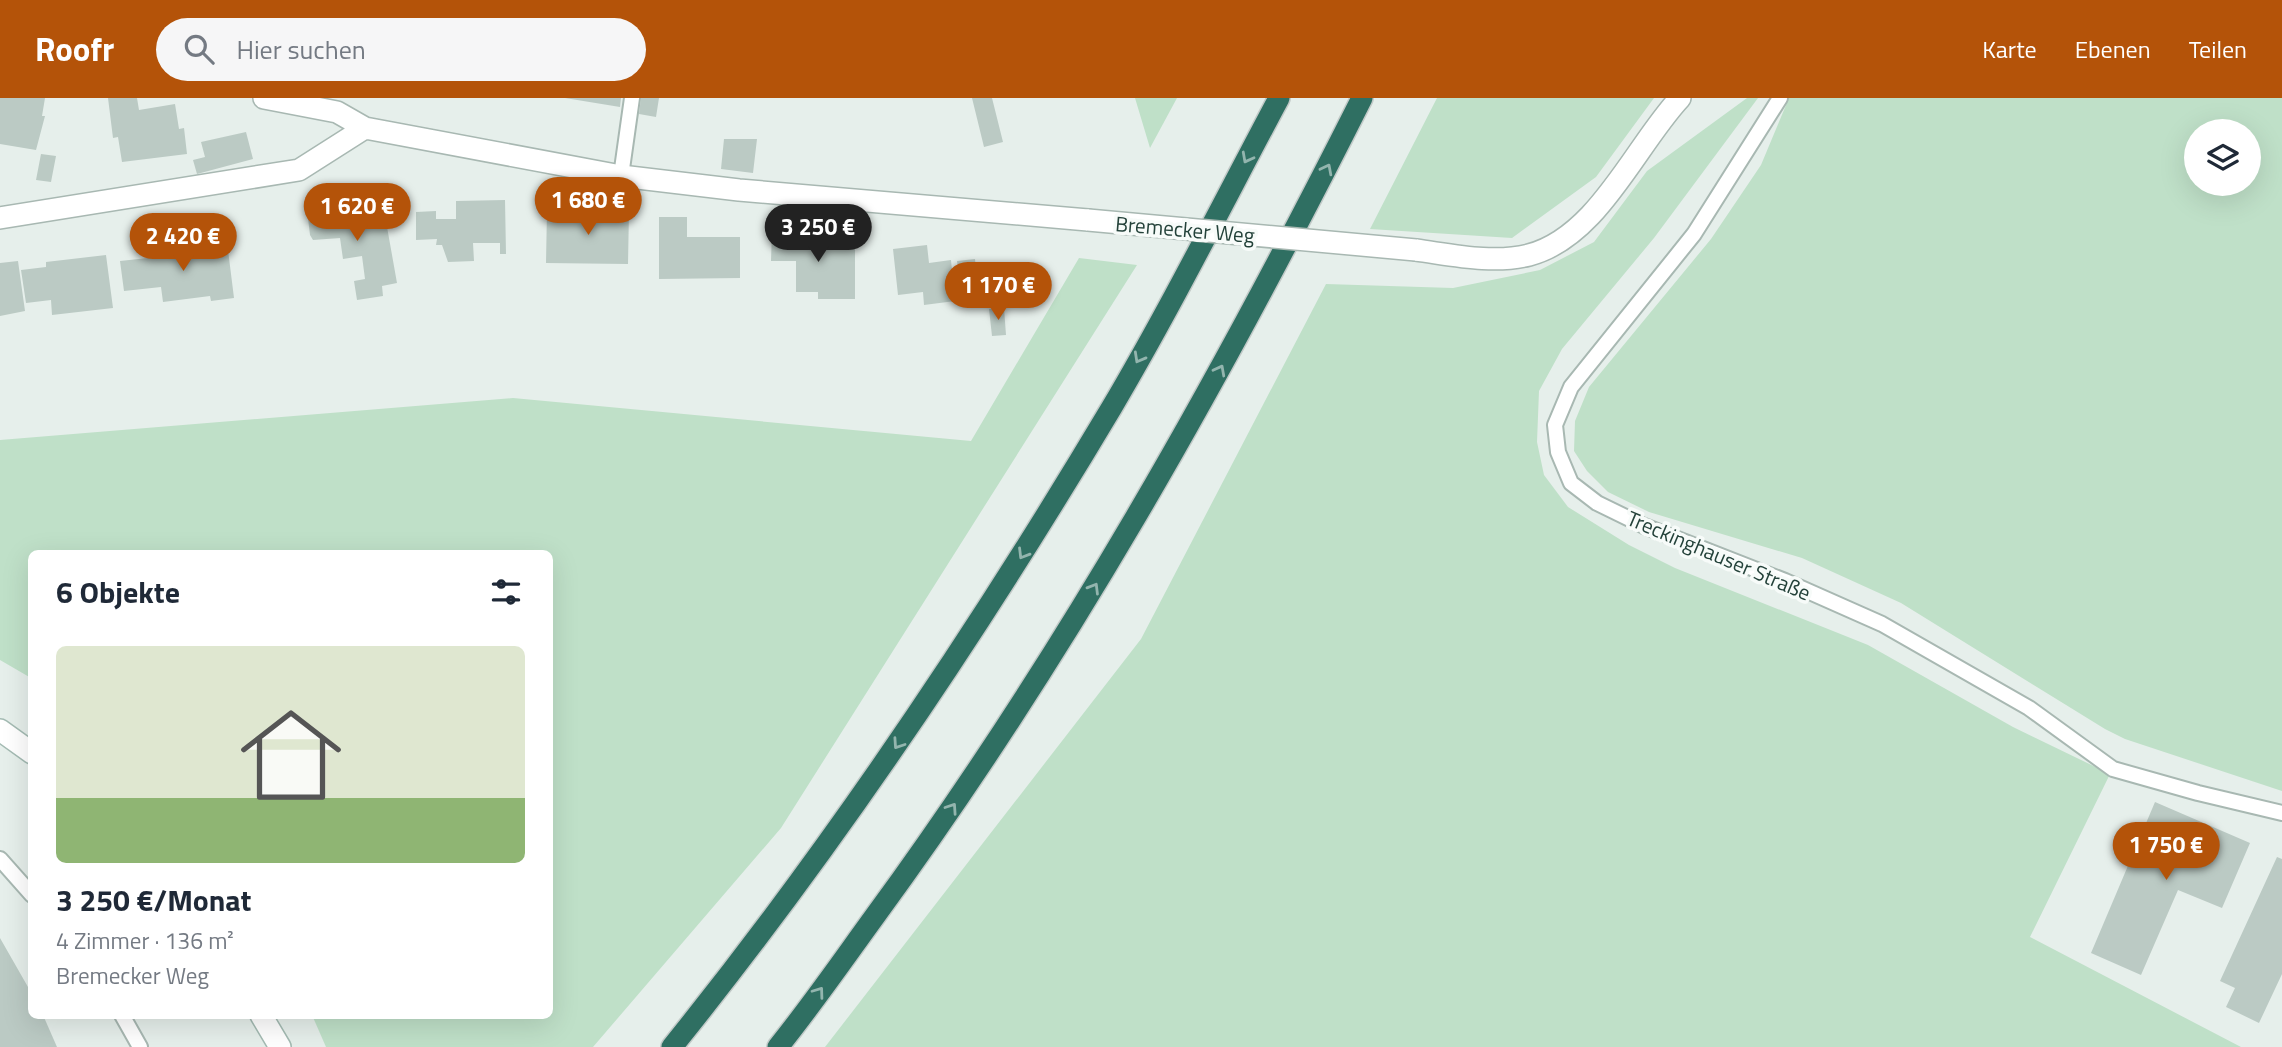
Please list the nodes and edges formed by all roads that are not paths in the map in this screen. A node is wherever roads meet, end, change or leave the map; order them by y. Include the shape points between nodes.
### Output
1 (264, 98) edge
2 (632, 98) edge
3 (1279, 98) edge
4 (1362, 98) edge
5 (1680, 98) edge
6 (1780, 98) edge
7 (365, 128) junction
8 (621, 176) junction
9 (0, 218) edge
10 (0, 730) edge
11 (28, 750) edge
12 (2282, 813) edge
13 (0, 859) edge
14 (28, 888) edge
15 (124, 1019) edge
16 (263, 1019) edge
17 (140, 1047) edge
18 (280, 1047) edge
19 (672, 1047) edge
20 (778, 1047) edge

1 - 7 street, Bremecker Weg via 337,112
2 - 8 lane
3 -> 19 highway via 1113,405 998,595 873,781
20 -> 4 highway via 927,844 1059,646 1181,443
5 - 8 street, Bremecker Weg, bridge via 1610,192 1578,226 1546,250 1527,256 1485,259
6 - 12 lane, Treckinghauser Straße via 1694,234 1571,387 1555,425 1558,452 1571,482 1597,503 1644,526 1882,624 2029,708 2113,769
7 - 8 street, Bremecker Weg
7 - 9 street via 299,170
10 - 11 street
13 - 14 lane
15 - 17 lane
16 - 18 street

